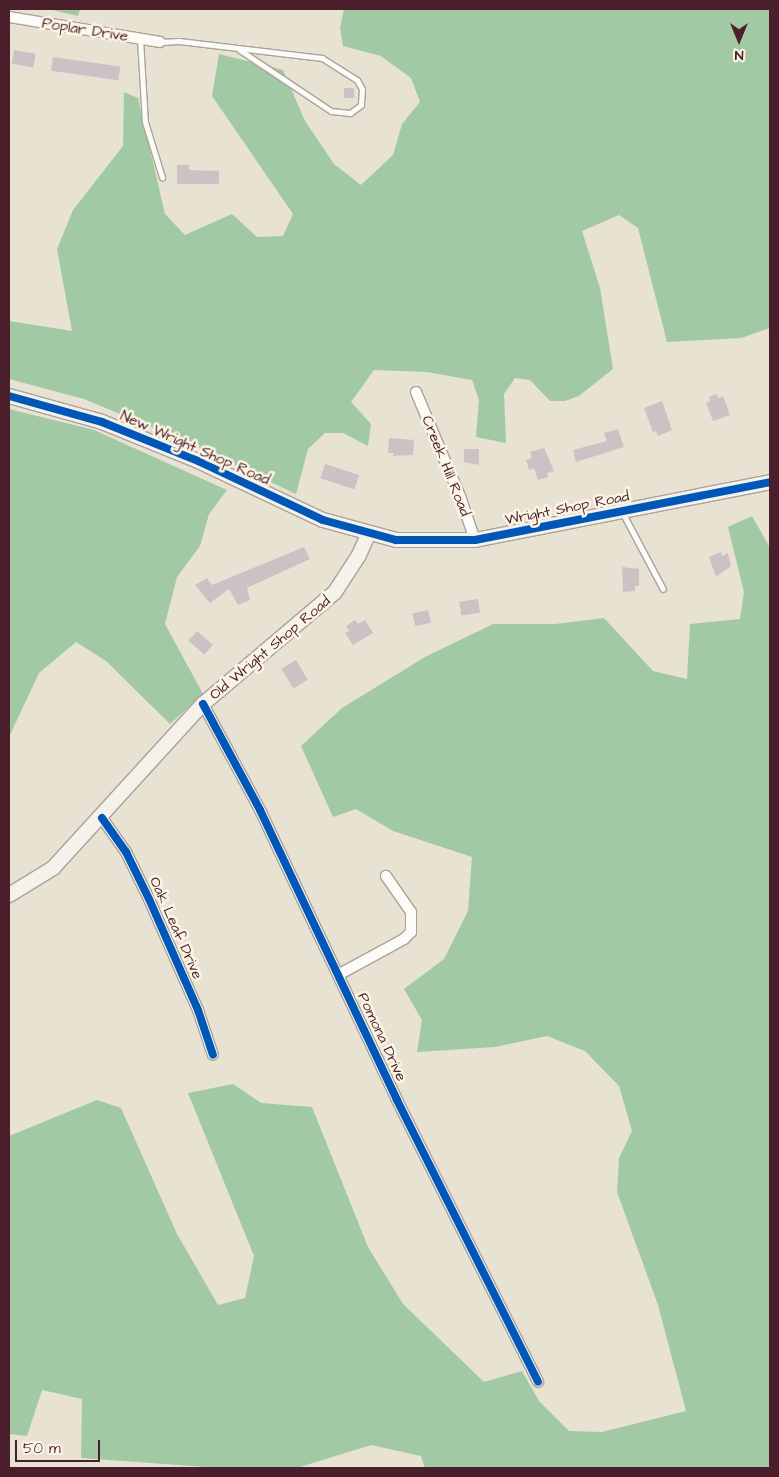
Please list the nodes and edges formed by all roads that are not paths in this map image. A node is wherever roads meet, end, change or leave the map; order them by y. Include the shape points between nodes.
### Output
1 (9, 17) edge
2 (140, 39) junction
3 (160, 42) joint
4 (240, 50) junction
5 (162, 177) dead end
6 (416, 392) dead end
7 (9, 396) edge
8 (770, 482) edge
9 (622, 511) junction
10 (368, 535) junction
11 (475, 540) junction
12 (663, 588) dead end
13 (204, 704) junction
14 (102, 818) junction
15 (386, 876) dead end
16 (9, 895) edge
17 (338, 975) junction
18 (213, 1055) dead end
19 (538, 1382) dead end

1 - 2 street, Poplar Drive
2 - 3 street, Poplar Drive
2 - 5 lane via 145,122
3 - 4 lane via 179,41
4 - 4 lane via 308,55 336,64 357,80 362,89 361,105 350,113 331,111
6 - 11 street, Creek Hill Road
7 - 10 street, New Wright Shop Road via 63,409 150,440 323,520
8 - 9 street, Wright Shop Road
9 - 11 street, Wright Shop Road
9 - 12 lane
10 - 11 street, Wright Shop Road via 419,542
10 - 13 street, Old Wright Shop Road via 335,592
13 - 14 street, Old Wright Shop Road
13 - 17 street, Pomona Drive via 260,810
14 - 16 street, Old Wright Shop Road via 53,868
14 - 18 street, Oak Leaf Drive via 126,852 149,899 198,1010
15 - 17 street via 411,912 411,932
17 - 19 street, Pomona Drive

